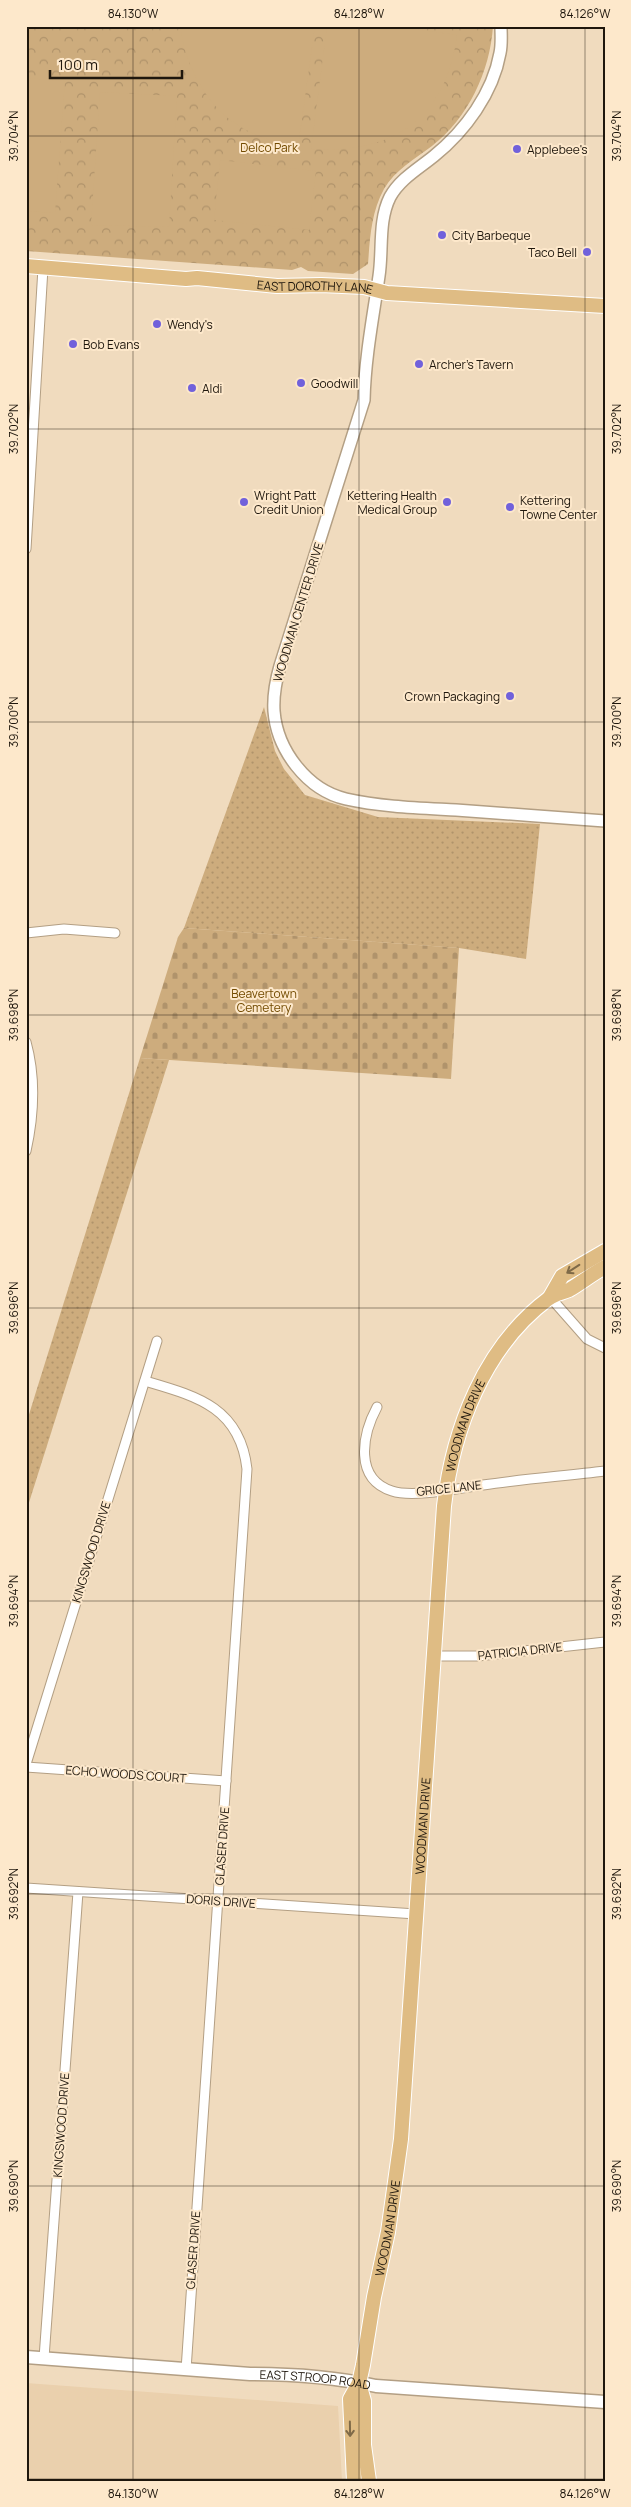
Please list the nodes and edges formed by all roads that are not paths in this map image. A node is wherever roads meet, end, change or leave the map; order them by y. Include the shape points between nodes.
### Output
1 (501, 26) edge
2 (26, 266) edge
3 (43, 268) junction
4 (376, 290) junction
5 (605, 306) edge
6 (29, 447) edge
7 (26, 549) edge
8 (605, 820) edge
9 (26, 933) edge
10 (115, 933) dead end
11 (26, 1042) edge
12 (26, 1151) edge
13 (605, 1251) edge
14 (605, 1267) edge
15 (550, 1297) junction
16 (157, 1341) dead end
17 (605, 1348) edge
18 (144, 1381) junction
19 (377, 1407) dead end
20 (605, 1471) edge
21 (446, 1490) junction
22 (605, 1642) edge
23 (434, 1656) junction
24 (26, 1766) edge
25 (226, 1781) junction
26 (26, 1888) edge
27 (78, 1892) junction
28 (218, 1901) junction
29 (416, 1914) junction
30 (26, 2357) edge
31 (44, 2358) junction
32 (186, 2370) junction
33 (359, 2383) junction
34 (605, 2402) edge
35 (354, 2481) edge
36 (369, 2481) edge

1 - 4 street, WOODMAN CENTER DRIVE via 501,51 495,72 473,114 449,143 405,178 391,196 384,215
2 - 3 main road, EAST DOROTHY LANE
3 - 4 main road, EAST DOROTHY LANE
3 - 6 street
4 - 5 main road, EAST DOROTHY LANE
4 - 8 street, WOODMAN CENTER DRIVE via 360,416 276,683 274,712 285,750 302,773 322,789 345,799
6 - 7 street
9 - 10 street via 64,928
11 - 12 street via 33,1081 31,1128
13 -> 15 main road, WOODMAN DRIVE via 562,1276
14 - 15 main road, WOODMAN DRIVE via 570,1289
15 - 17 street via 587,1339
15 - 21 main road, WOODMAN DRIVE via 514,1333 473,1396 456,1439
16 - 18 street, KINGSWOOD DRIVE
18 - 24 street, KINGSWOOD DRIVE
18 - 25 street, GLASER DRIVE via 191,1395 210,1405 240,1437 245,1454 246,1485
19 - 21 street, GRICE LANE via 364,1441 366,1464 373,1479 387,1489 403,1493
20 - 21 street, GRICE LANE
21 - 23 main road, WOODMAN DRIVE
22 - 23 street, PATRICIA DRIVE via 478,1656
23 - 29 main road, WOODMAN DRIVE
24 - 25 street, ECHO WOODS COURT
25 - 28 street, GLASER DRIVE
26 - 27 street, DORIS DRIVE
27 - 28 street, DORIS DRIVE
27 - 31 street, KINGSWOOD DRIVE
28 - 29 street, DORIS DRIVE
28 - 32 street, GLASER DRIVE
29 - 33 main road, WOODMAN DRIVE via 394,2198
30 - 31 main road, EAST STROOP ROAD
31 - 32 main road, EAST STROOP ROAD
32 - 33 main road, EAST STROOP ROAD via 287,2375
33 - 34 main road, EAST STROOP ROAD
33 -> 35 main road, WOODMAN DRIVE via 350,2399
33 - 36 main road, WOODMAN DRIVE via 364,2401 364,2445

